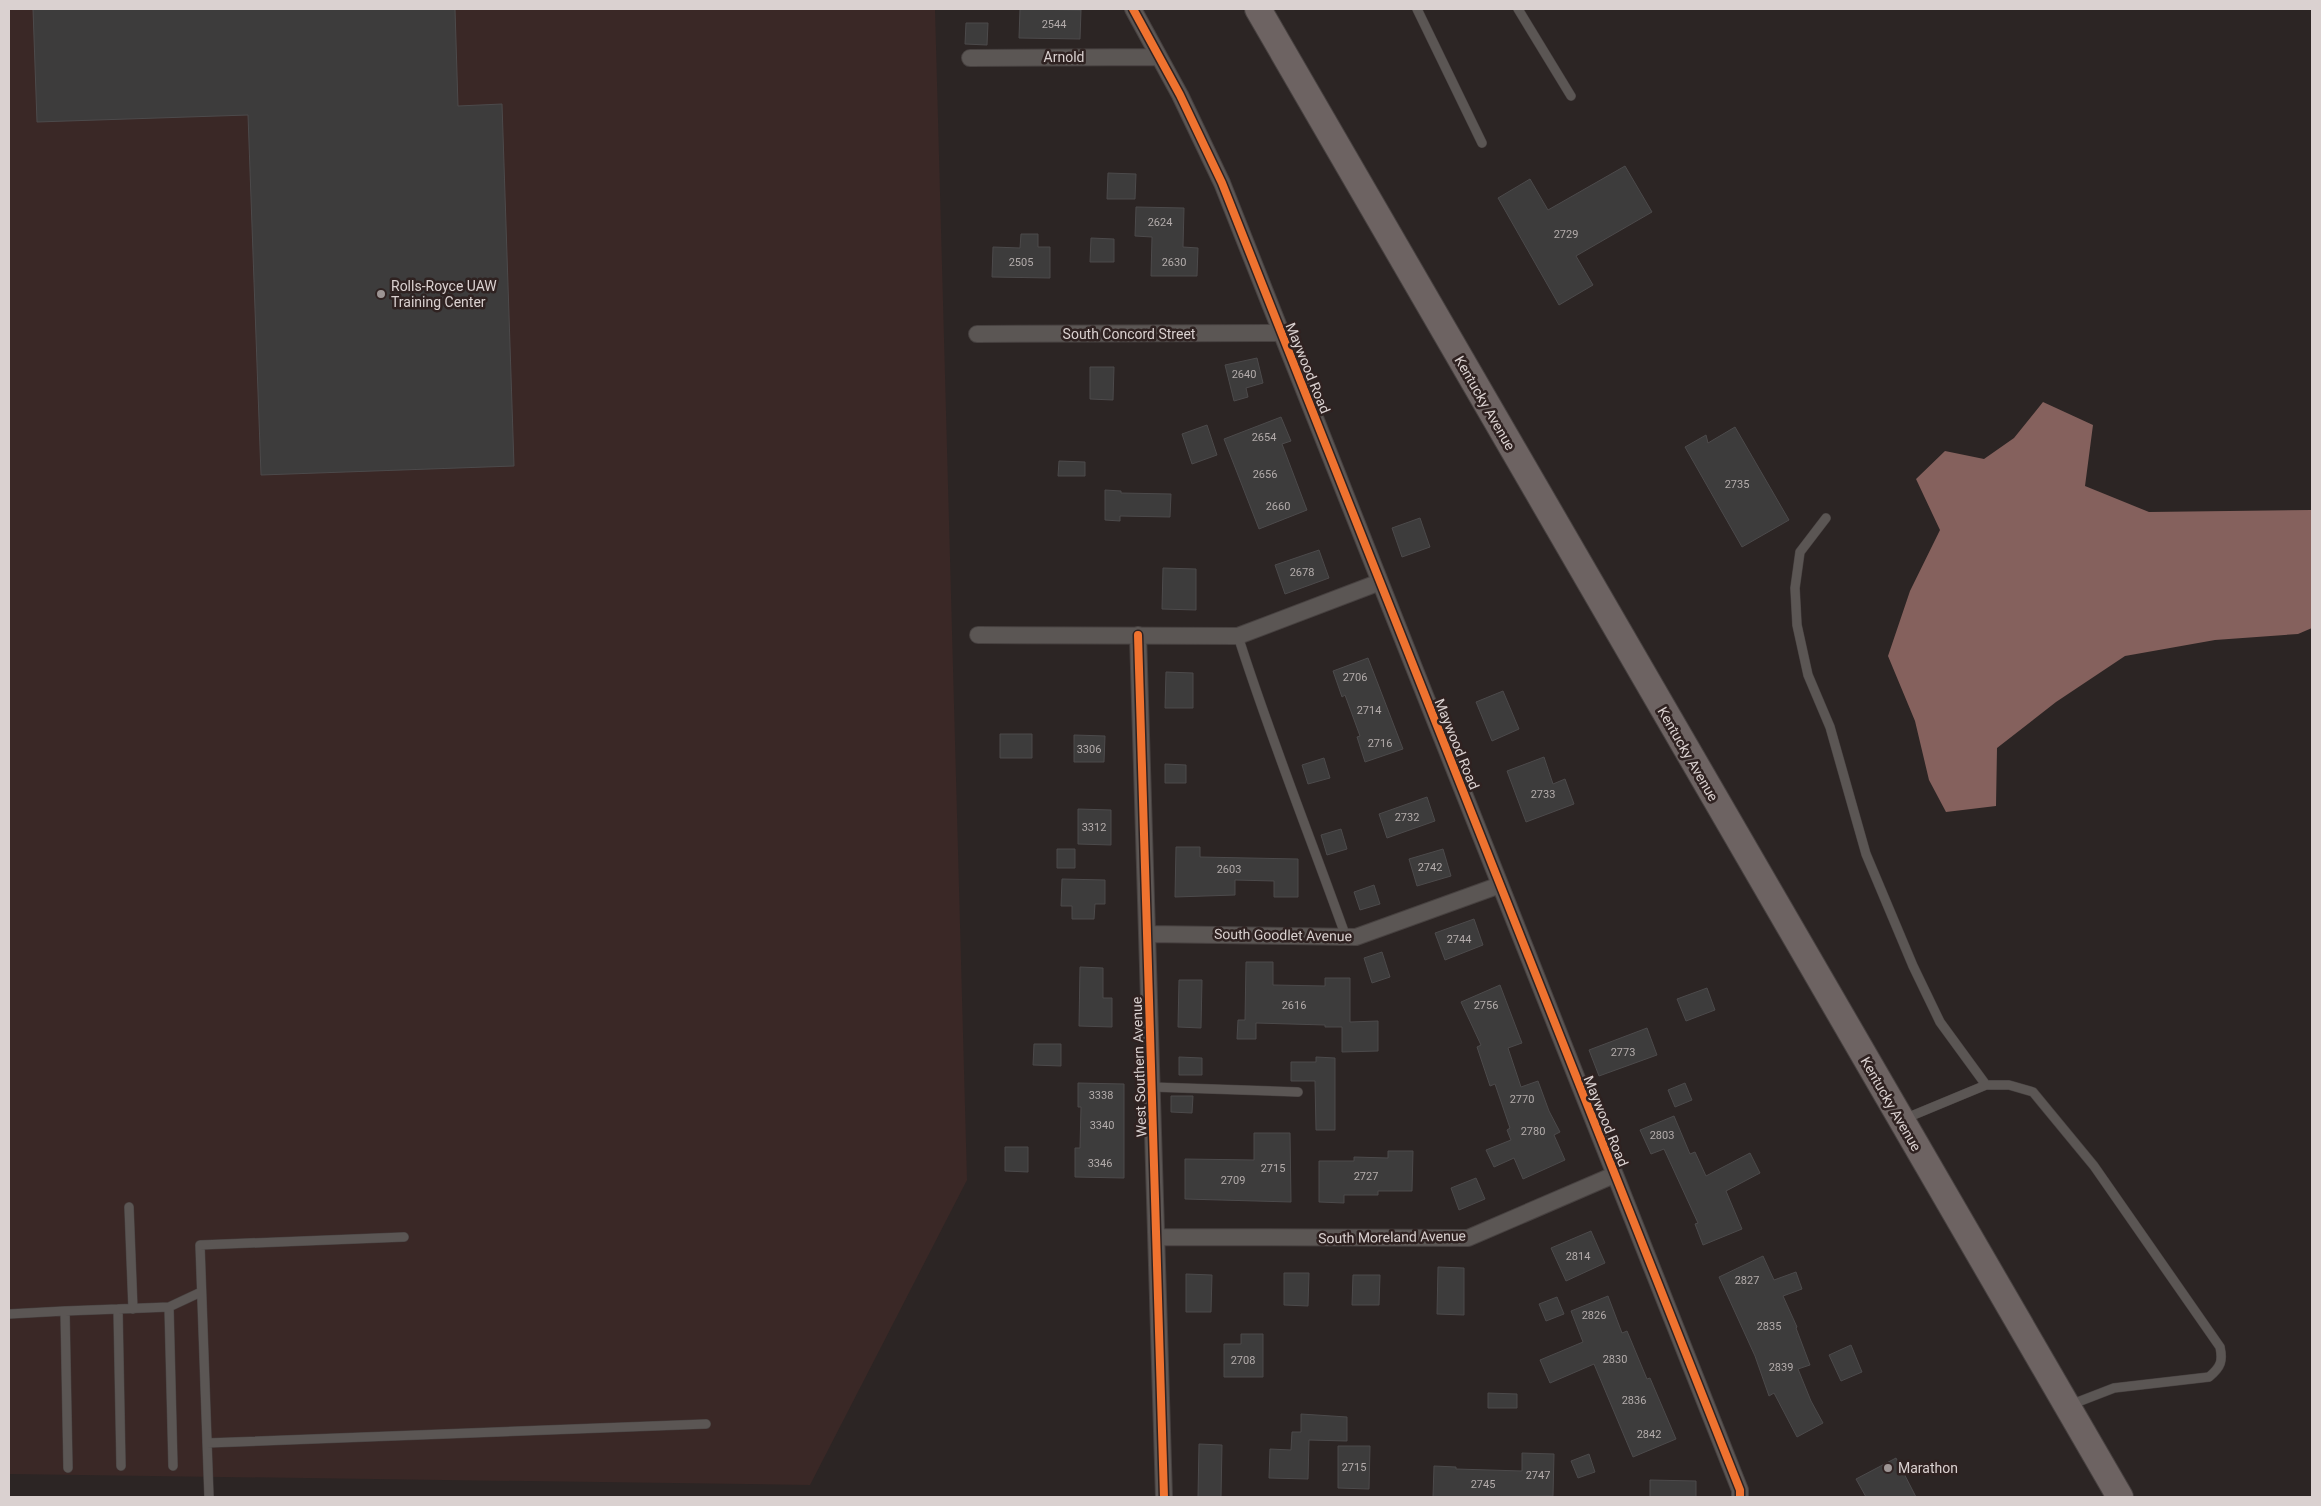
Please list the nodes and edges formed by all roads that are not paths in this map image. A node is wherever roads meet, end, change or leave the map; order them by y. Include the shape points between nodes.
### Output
1 (1133, 9) edge
2 (1258, 9) edge
3 (1418, 9) edge
4 (1518, 9) edge
5 (1158, 57) junction
6 (970, 58) dead end
7 (1571, 96) dead end
8 (1482, 143) dead end
9 (1281, 333) junction
10 (977, 334) dead end
11 (1826, 518) dead end
12 (1380, 582) junction
13 (1138, 635) junction
14 (978, 636) dead end
15 (1238, 636) junction
16 (1500, 886) junction
17 (1148, 934) junction
18 (1346, 937) junction
19 (1986, 1085) junction
20 (1152, 1087) junction
21 (1298, 1092) dead end
22 (1901, 1120) junction
23 (1614, 1175) junction
24 (130, 1208) dead end
25 (404, 1237) dead end
26 (1157, 1237) junction
27 (202, 1292) junction
28 (169, 1307) junction
29 (118, 1309) junction
30 (133, 1309) junction
31 (65, 1311) junction
32 (9, 1314) edge
33 (2067, 1406) junction
34 (706, 1424) dead end
35 (207, 1443) junction
36 (121, 1466) dead end
37 (173, 1466) dead end
38 (68, 1468) dead end
39 (209, 1497) edge
40 (1164, 1497) edge
41 (1740, 1497) edge
42 (2120, 1497) edge

1 - 5 street, Maywood Road
2 - 22 main road, Kentucky Avenue
3 - 8 lane
4 - 7 lane
5 - 6 street, Arnold
5 - 9 street, Maywood Road via 1222,183
9 - 10 street, South Concord Street
9 - 12 street, Maywood Road
11 - 19 lane via 1800,552 1795,588 1797,625 1808,674 1830,727 1866,854 1906,948 1940,1022
12 - 15 street
12 - 16 street, Maywood Road
13 - 14 street
13 - 15 street
13 - 17 street, West Southern Avenue
15 - 18 lane via 1256,695 1306,822
16 - 18 street, South Goodlet Avenue via 1356,937
16 - 23 street, Maywood Road
17 - 18 street, South Goodlet Avenue
17 - 20 street, West Southern Avenue
19 - 22 lane
19 - 33 lane via 2009,1085 2033,1092 2094,1166 2220,1346 2222,1360 2219,1369 2209,1377 2114,1388
20 - 21 lane
20 - 26 street, West Southern Avenue
22 - 33 main road, Kentucky Avenue
23 - 26 street, South Moreland Avenue via 1468,1238
23 - 41 street, Maywood Road via 1740,1490
24 - 30 lane
25 - 27 lane via 200,1245
26 - 40 street, West Southern Avenue
27 - 28 lane
27 - 35 lane
28 - 30 lane
28 - 37 lane
29 - 30 lane
29 - 31 lane
29 - 36 lane
31 - 32 lane
31 - 38 lane
33 - 42 main road, Kentucky Avenue
34 - 35 lane
35 - 39 lane

